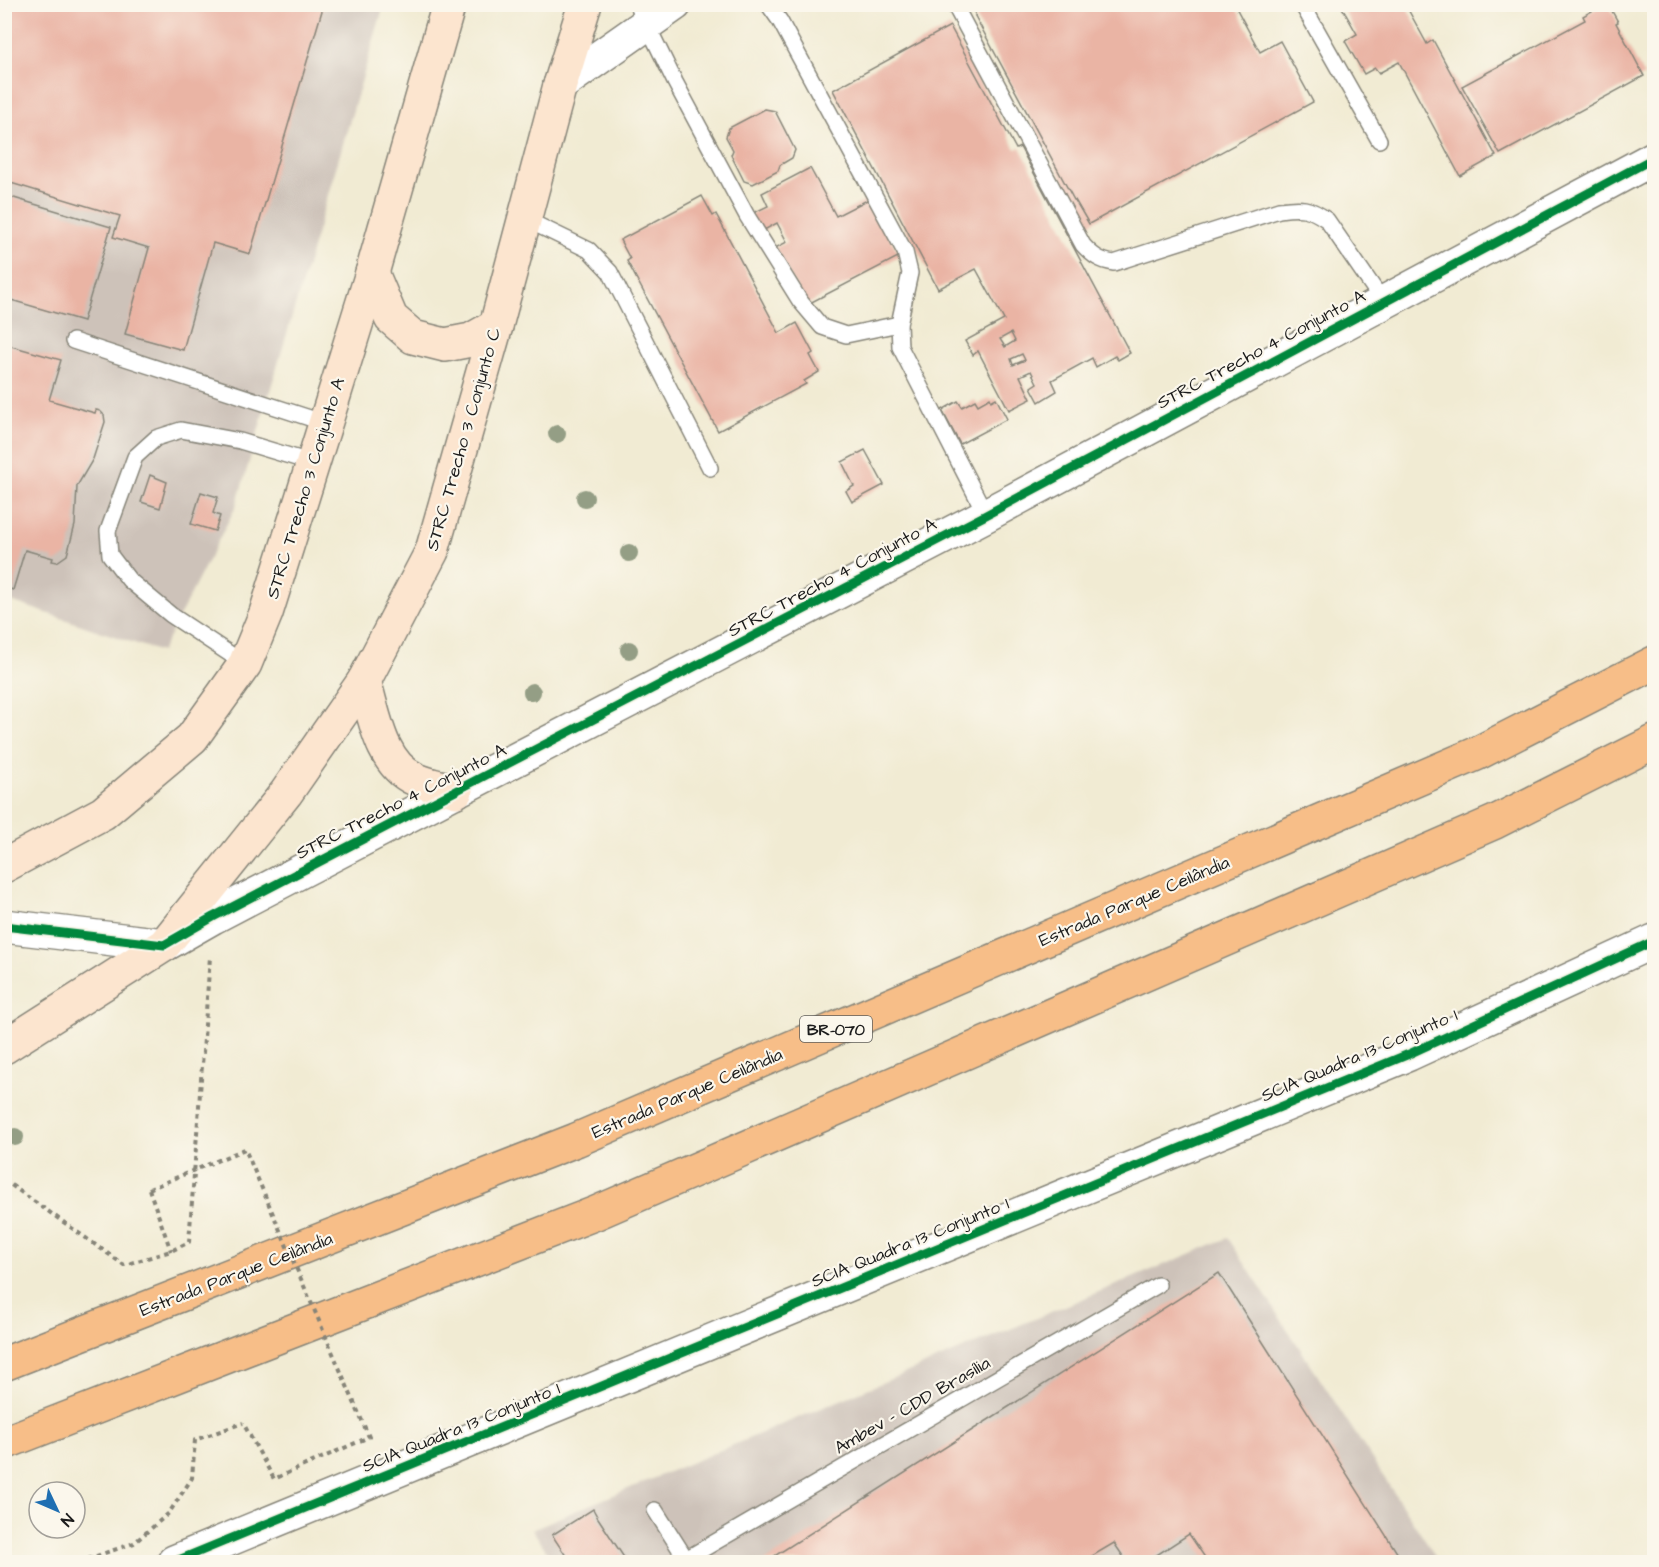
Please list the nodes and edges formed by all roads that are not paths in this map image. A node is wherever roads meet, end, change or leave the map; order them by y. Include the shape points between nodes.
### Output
1 (449, 4) edge
2 (585, 4) edge
3 (675, 4) edge
4 (768, 4) edge
5 (954, 4) edge
6 (1302, 4) edge
7 (642, 14) edge
8 (560, 85) junction
9 (1379, 141) dead end
10 (1654, 158) edge
11 (525, 219) junction
12 (372, 273) junction
13 (1384, 303) junction
14 (899, 324) junction
15 (496, 326) junction
16 (72, 341) dead end
17 (325, 423) junction
18 (313, 463) junction
19 (710, 468) dead end
20 (986, 515) junction
21 (1654, 663) edge
22 (245, 664) junction
23 (364, 681) junction
24 (1654, 742) edge
25 (456, 791) junction
26 (4, 866) edge
27 (4, 926) edge
28 (1654, 941) edge
29 (164, 945) junction
30 (4, 1047) edge
31 (1158, 1286) dead end
32 (4, 1364) edge
33 (4, 1443) edge
34 (655, 1510) dead end
35 (687, 1561) edge
36 (174, 1563) edge

1 - 12 main road, STRC Trecho 3 Conjunto A
2 - 8 main road, STRC Trecho 3 Conjunto C
3 - 7 street
4 - 14 lane via 905,252 910,273
5 - 13 lane via 1092,256 1114,263 1299,207 1328,220
6 - 9 lane
7 - 8 street
7 - 14 lane via 747,216 800,302 822,327 846,335
8 - 11 main road, STRC Trecho 3 Conjunto C
10 - 13 street, STRC Trecho 4 Conjunto A
11 - 15 main road, STRC Trecho 3 Conjunto C
11 - 19 lane via 589,250 610,272
12 - 15 main road via 391,318 414,337 445,345 471,340
12 - 17 main road, STRC Trecho 3 Conjunto A
13 - 20 street, STRC Trecho 4 Conjunto A
14 - 20 lane via 900,347
15 - 23 main road, STRC Trecho 3 Conjunto C via 432,552
16 - 17 lane
17 - 18 main road, STRC Trecho 3 Conjunto A
18 - 22 main road, STRC Trecho 3 Conjunto A via 266,613
18 - 22 lane via 240,441 181,430 156,438 135,457 108,531 110,555 129,580 171,615
20 - 25 street, STRC Trecho 4 Conjunto A
21 - 32 highway, Estrada Parque Ceilândia / BR-070 via 1476,754 587,1136
22 - 26 main road, STRC Trecho 3 Conjunto A via 192,738 103,813
23 - 25 main road via 383,743 395,765 413,779
23 - 29 main road, STRC Trecho 3 Conjunto C via 286,793
24 - 33 highway via 1496,822 596,1213
25 - 29 street, STRC Trecho 4 Conjunto A
27 - 29 street
28 - 36 street, SCIA Quadra 13 Conjunto 1 via 1408,1054
29 - 30 main road, STRC Trecho 3 Conjunto C
31 - 35 lane, Ambev - CDD Brasília
34 - 35 lane, Ambev - CDD Brasília

